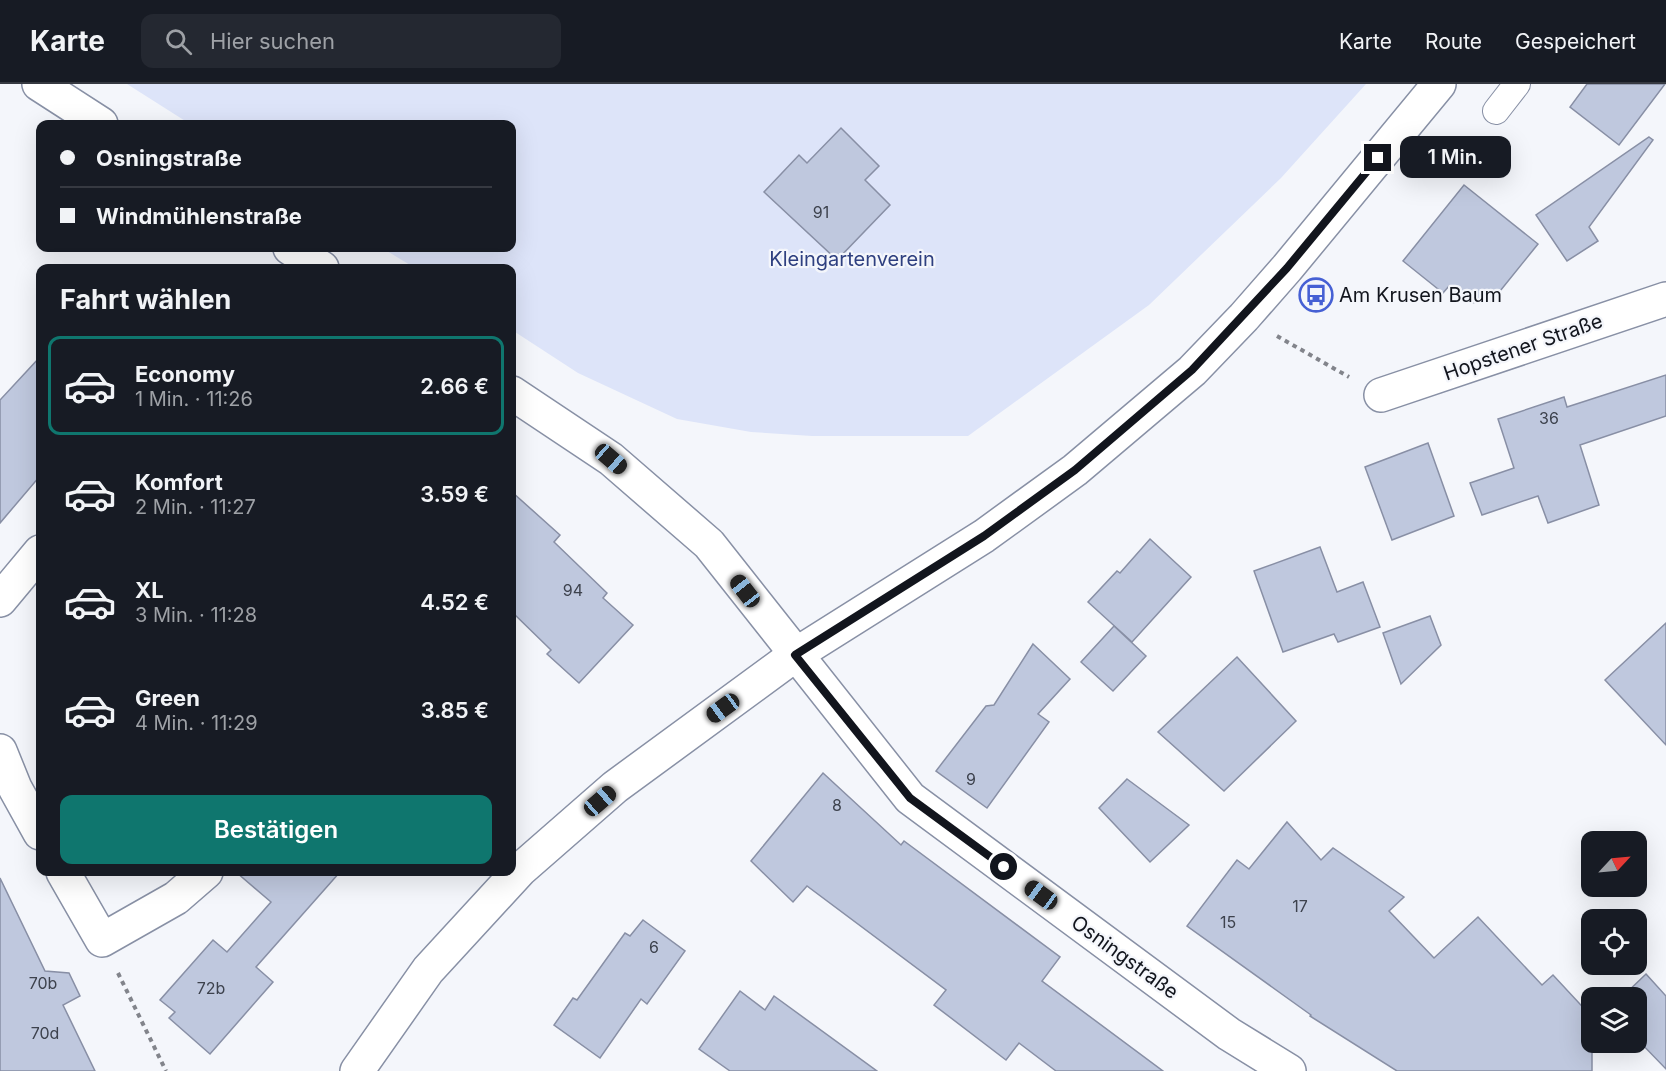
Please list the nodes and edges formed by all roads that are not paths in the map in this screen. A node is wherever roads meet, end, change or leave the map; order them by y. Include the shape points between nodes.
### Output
1 (39, 84) edge
2 (1439, 84) edge
3 (1517, 84) edge
4 (1496, 111) dead end
5 (95, 120) edge
6 (1666, 299) edge
7 (1381, 395) road end
8 (516, 396) edge
9 (36, 557) edge
10 (0, 600) edge
11 (795, 655) junction
12 (0, 751) edge
13 (36, 826) edge
14 (516, 874) edge
15 (65, 876) edge
16 (201, 876) edge
17 (514, 876) edge
18 (357, 1071) edge
19 (1289, 1071) edge

1 - 5 street
2 - 11 street via 1287,268 1192,370 1075,470 984,536
3 - 4 lane
6 - 7 street, Hopstener Straße
8 - 11 street, Osningstraße via 611,459 709,544
9 - 10 street
11 - 14 street via 615,787
11 - 19 street, Osningstraße via 910,798 1229,1034
12 - 13 street
15 - 16 street via 102,940 176,898
17 - 18 street via 428,970

